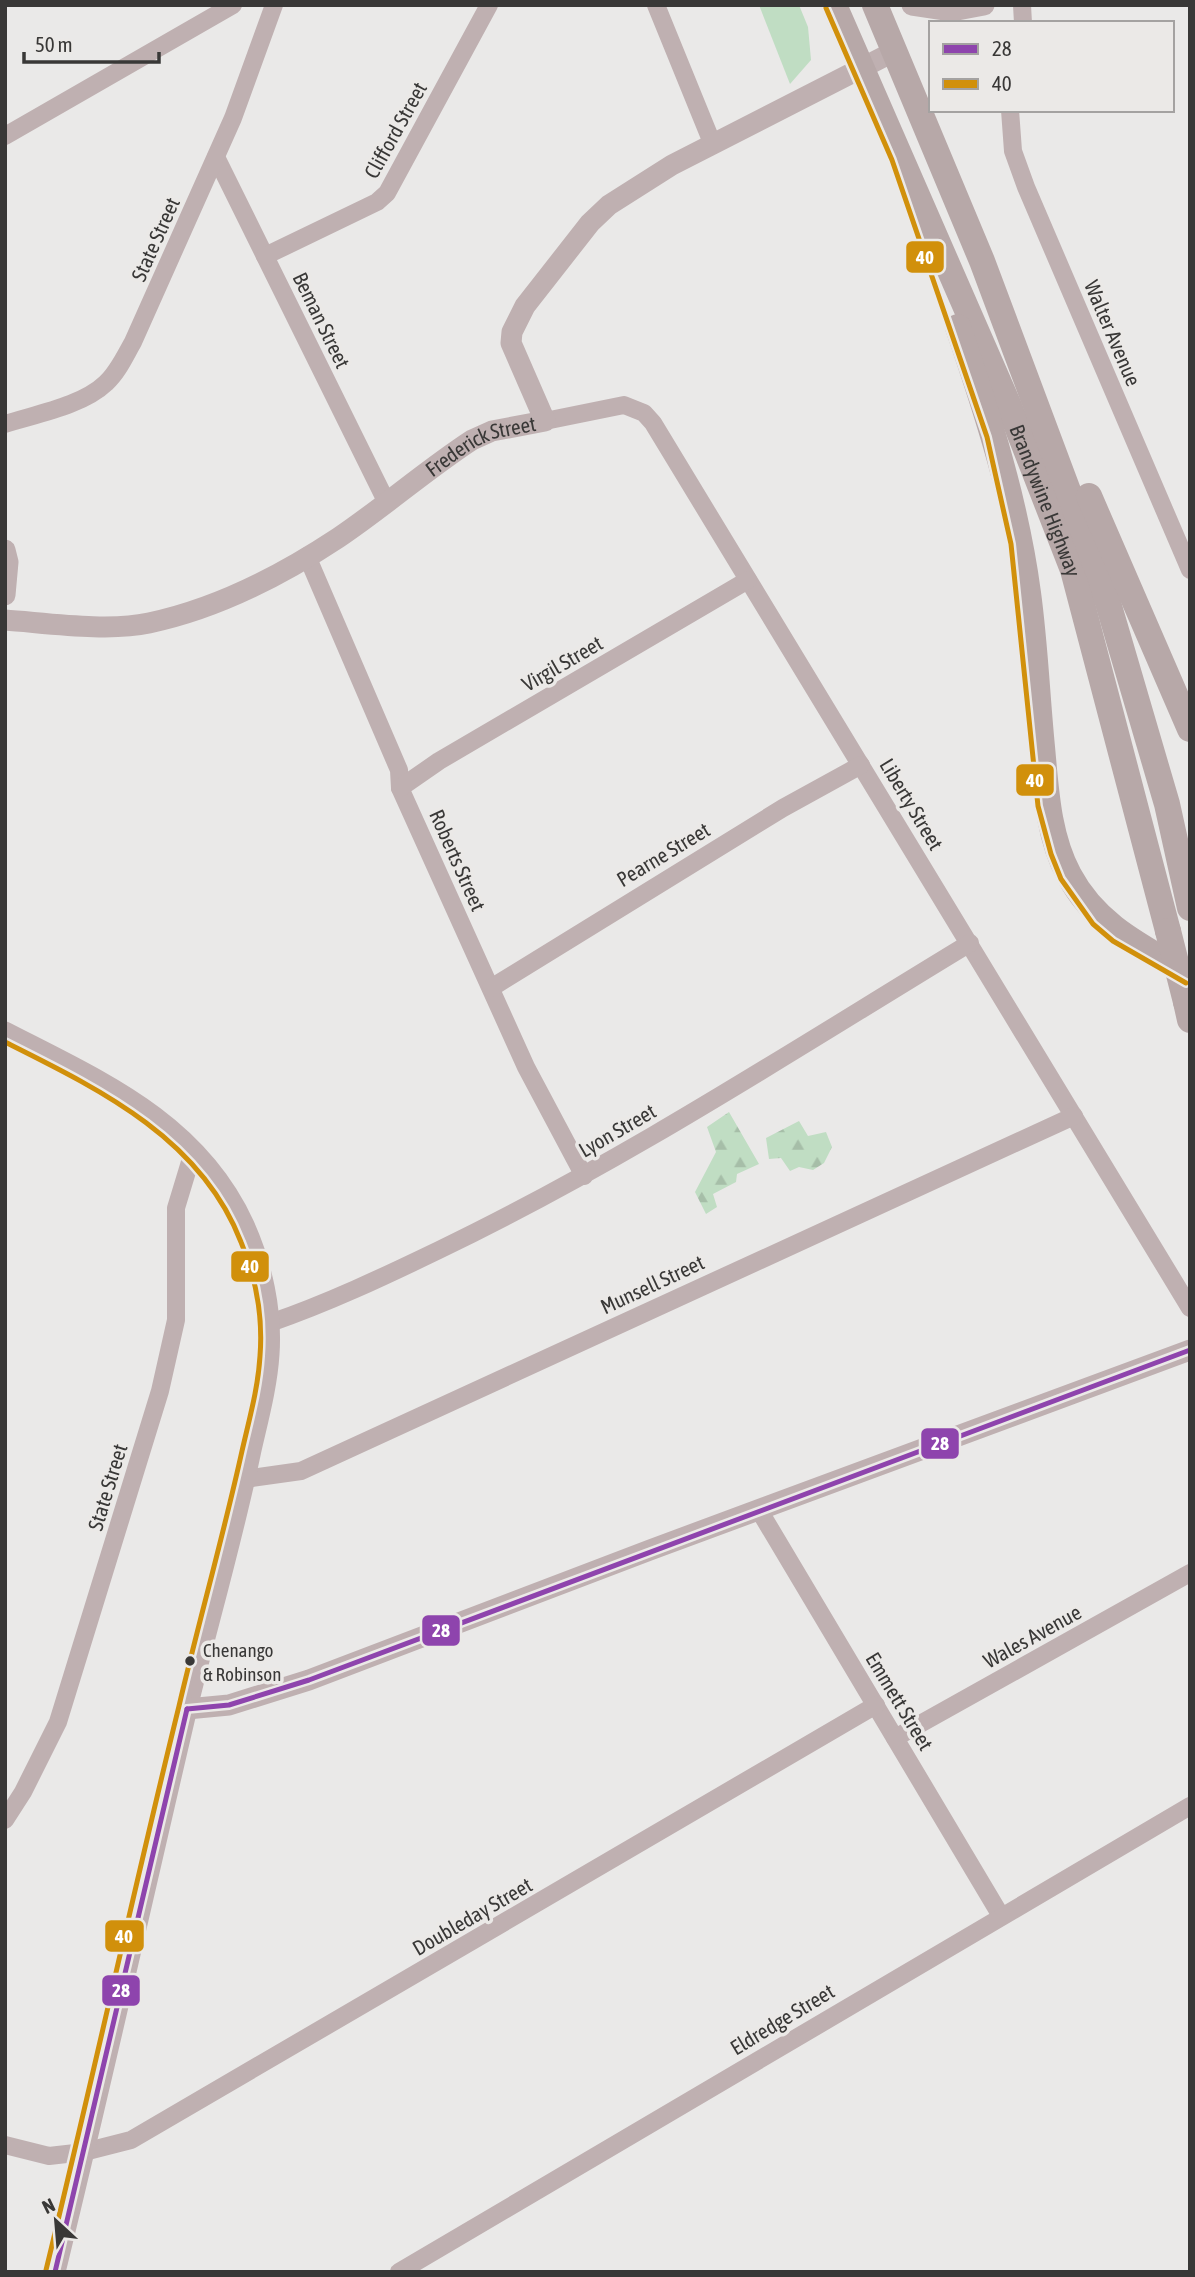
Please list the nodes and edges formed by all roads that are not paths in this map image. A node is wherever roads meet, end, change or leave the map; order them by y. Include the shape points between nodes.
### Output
1 (233, 5) edge
2 (274, 5) edge
3 (489, 5) edge
4 (656, 5) edge
5 (834, 5) edge
6 (875, 5) edge
7 (912, 5) edge
8 (984, 5) edge
9 (967, 21) edge
10 (894, 51) junction
11 (860, 68) junction
12 (933, 112) edge
13 (1010, 112) edge
14 (5, 136) edge
15 (713, 145) junction
16 (216, 157) junction
17 (900, 157) junction
18 (939, 158) junction
19 (265, 256) junction
20 (982, 261) junction
21 (545, 421) junction
22 (5, 424) edge
23 (387, 503) junction
24 (5, 550) edge
25 (307, 556) junction
26 (1190, 570) edge
27 (748, 580) junction
28 (5, 595) edge
29 (5, 620) edge
30 (1190, 729) edge
31 (861, 765) junction
32 (400, 788) junction
33 (1190, 908) edge
34 (970, 943) junction
35 (1190, 975) edge
36 (491, 988) junction
37 (1188, 1011) edge
38 (5, 1032) edge
39 (1074, 1116) junction
40 (193, 1152) junction
41 (584, 1176) junction
42 (1190, 1308) edge
43 (270, 1323) junction
44 (1190, 1350) edge
45 (245, 1479) junction
46 (759, 1510) junction
47 (1190, 1573) edge
48 (876, 1705) junction
49 (187, 1709) junction
50 (895, 1738) junction
51 (1190, 1806) edge
52 (5, 1821) edge
53 (1001, 1916) junction
54 (5, 2144) edge
55 (84, 2152) junction
56 (55, 2272) edge
57 (399, 2272) edge

1 - 14 street
2 - 16 street, State Street
3 - 19 street, Clifford Street via 383,198
4 - 15 street
5 - 11 main road, Brandywine Highway
6 - 10 main road, Brandywine Highway
7 - 8 street via 952,11
8 - 9 street
10 - 11 street, Frederick Street
10 - 18 main road, Brandywine Highway
11 - 15 street, Frederick Street
11 - 17 main road, Brandywine Highway
12 - 18 street
13 - 26 street, Walter Avenue via 1013,152 1026,187
15 - 21 street, Frederick Street via 609,205 525,306 510,343
16 - 19 street, Beman Street
16 - 22 street, State Street via 117,370 104,385 83,397
17 - 35 main road via 995,435 1020,542 1047,804 1059,851 1069,875 1099,917 1117,933
17 - 37 main road, Brandywine Highway, bridge via 1009,406 1073,570
18 - 20 main road, Brandywine Highway
19 - 23 street, Beman Street
20 - 30 main road
20 - 33 main road, Brandywine Highway via 1101,579 1153,753
21 - 23 street, Frederick Street via 492,431 472,440
21 - 27 street, Liberty Street via 624,405 644,413
23 - 25 street, Frederick Street
24 - 28 street
25 - 29 street, Frederick Street via 215,603 147,624 75,626
25 - 32 street, Roberts Street via 399,770
27 - 31 street, Liberty Street
27 - 32 street, Virgil Street
31 - 34 street, Liberty Street
31 - 36 street, Pearne Street via 771,815
32 - 36 street, Roberts Street
34 - 39 street, Liberty Street
34 - 41 street, Lyon Street
36 - 41 street, Roberts Street via 526,1067
38 - 40 street via 128,1096
39 - 42 street, Liberty Street
39 - 45 street, Munsell Street via 301,1471
40 - 43 street via 229,1196 245,1227 260,1267
40 - 52 street, State Street via 176,1208 176,1320 160,1391 58,1722
41 - 43 street, Lyon Street via 326,1304
43 - 45 street via 265,1384
44 - 46 street
45 - 49 street
46 - 48 street, Emmett Street
46 - 49 street via 309,1680 229,1706
47 - 50 street, Wales Avenue
48 - 50 street, Emmett Street
48 - 55 street, Doubleday Street via 131,2140
49 - 55 street
50 - 53 street, Emmett Street
51 - 53 street, Eldredge Street
53 - 57 street, Eldredge Street
54 - 55 street, Doubleday Street via 49,2156
55 - 56 street

